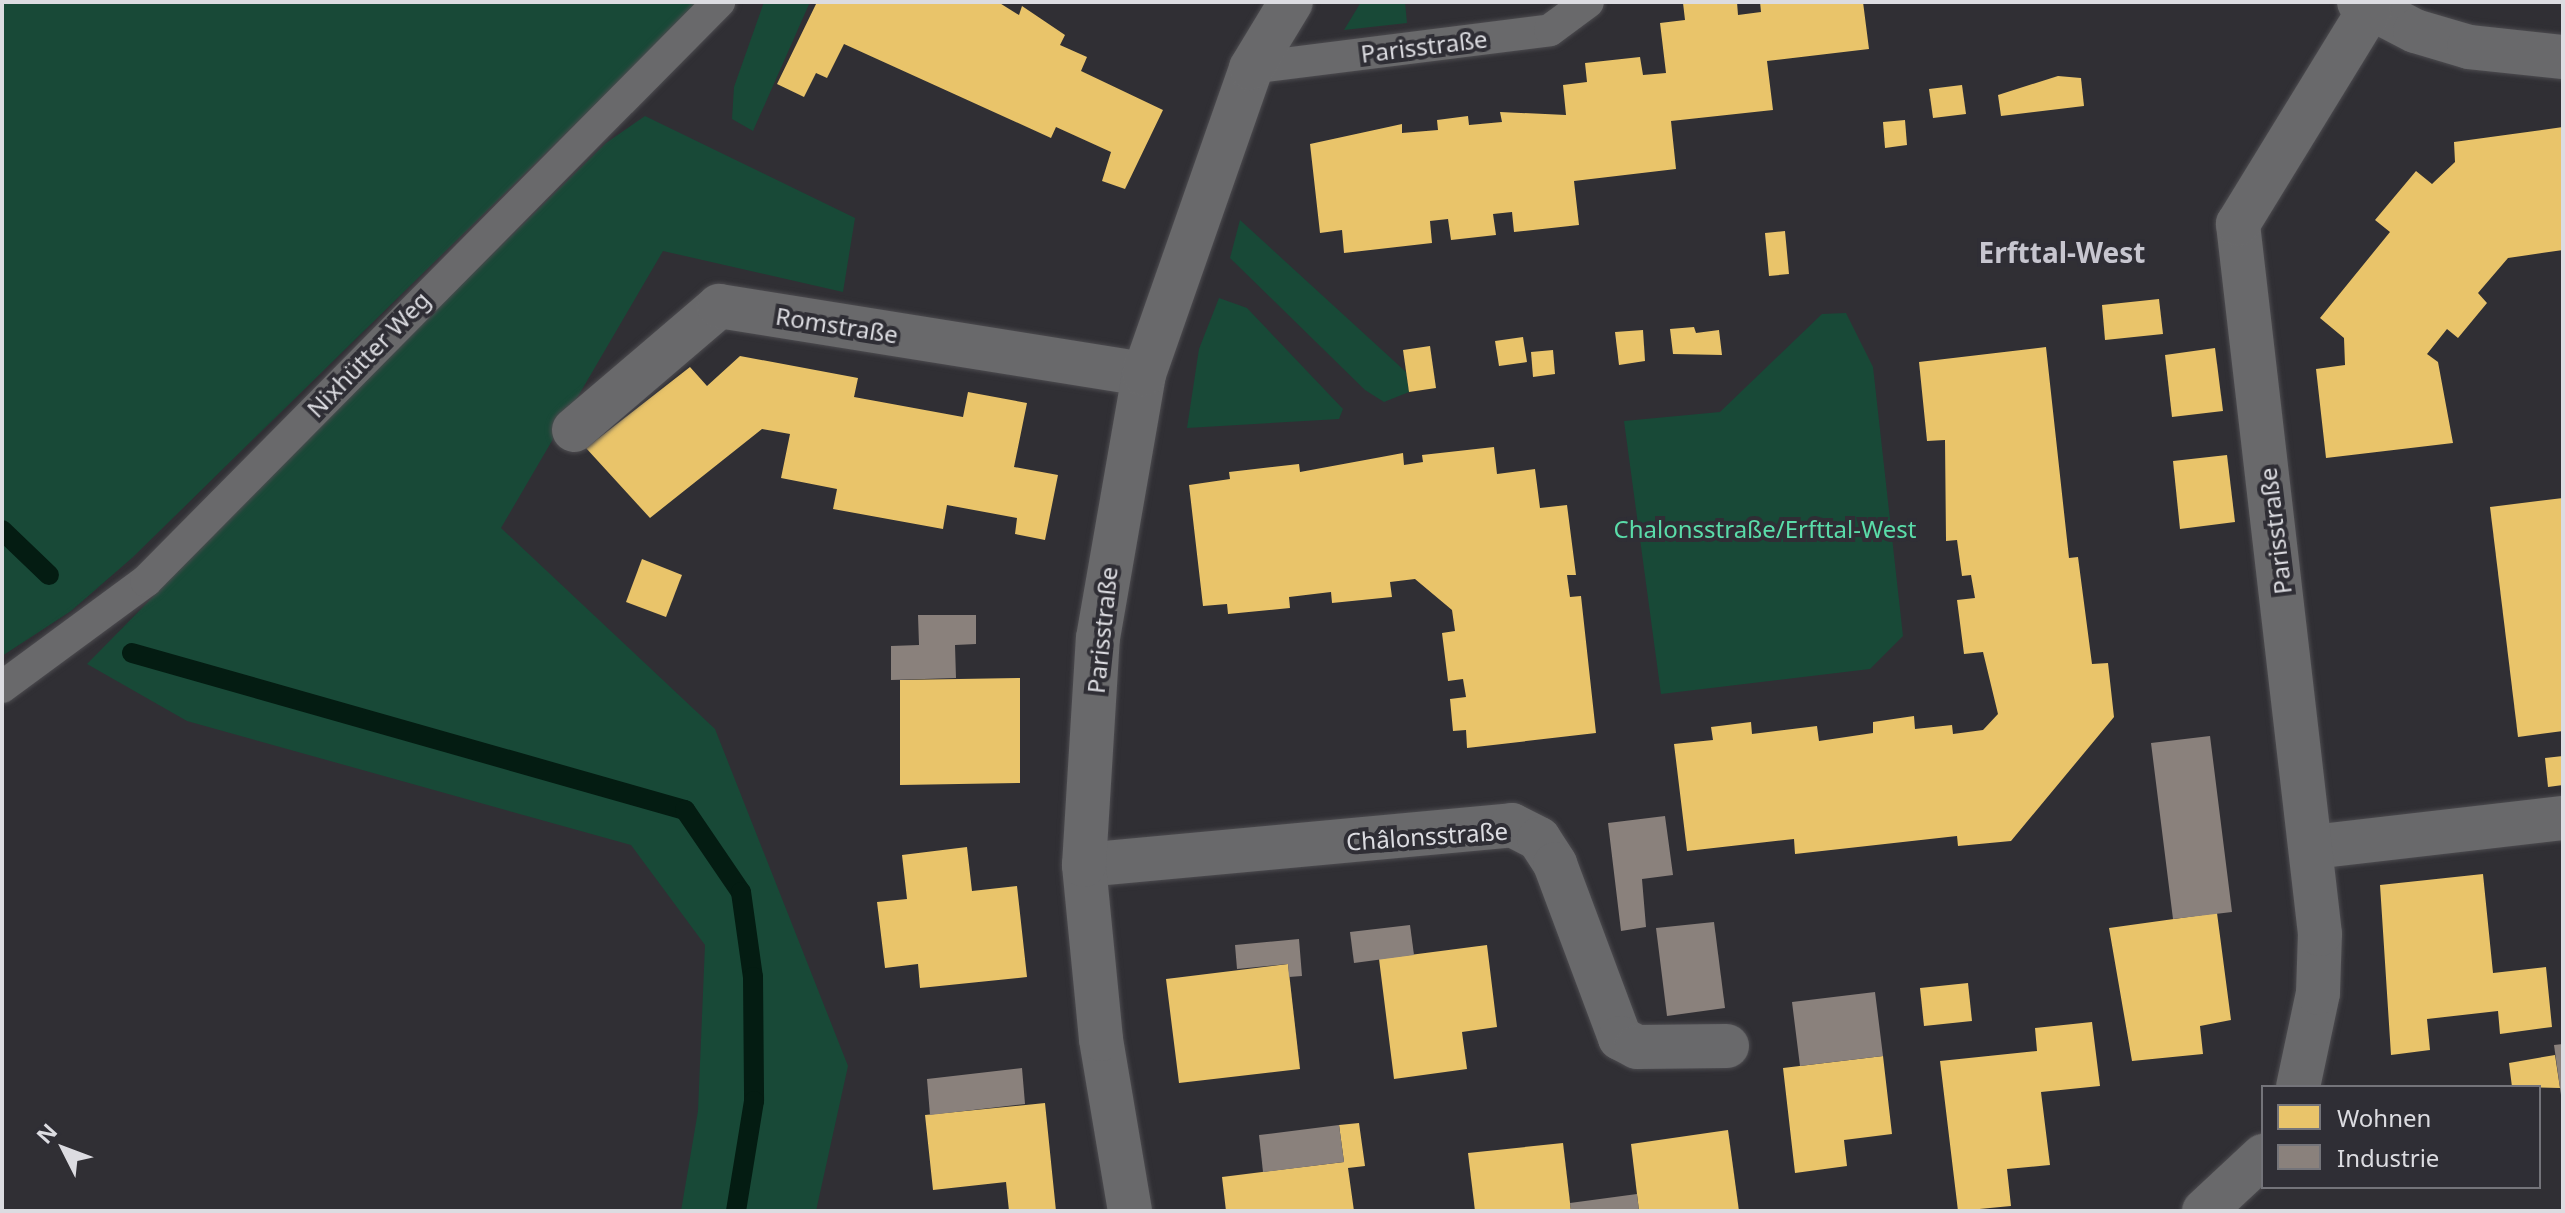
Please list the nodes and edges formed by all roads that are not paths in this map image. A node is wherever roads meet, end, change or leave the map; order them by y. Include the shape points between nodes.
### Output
1 (719, 2) edge
2 (1291, 2) edge
3 (1588, 2) edge
4 (2364, 6) edge
5 (2563, 57) edge
6 (1251, 68) junction
7 (1144, 374) junction
8 (574, 430) dead end
9 (2, 687) edge
10 (2563, 818) edge
11 (2312, 847) junction
12 (1084, 865) junction
13 (1727, 1046) dead end
14 (2298, 1085) edge
15 (2261, 1158) edge
16 (1130, 1211) edge
17 (2204, 1211) edge

1 - 9 lane, Nixhütter Weg via 146,581
2 - 6 street, Parisstraße
3 - 6 lane, Parisstraße via 1550,30
4 - 5 street, Parisstraße via 2469,47
4 - 11 street, Parisstraße via 2238,224
6 - 7 street, Parisstraße
7 - 8 street, Romstraße via 719,306
7 - 12 street, Parisstraße via 1098,638
10 - 11 street
11 - 14 street, Parisstraße via 2318,993
12 - 13 street, Châlonsstraße via 1512,825 1539,839 1555,864 1620,1038 1637,1047
12 - 16 street, Parisstraße via 1101,1039
15 - 17 street

